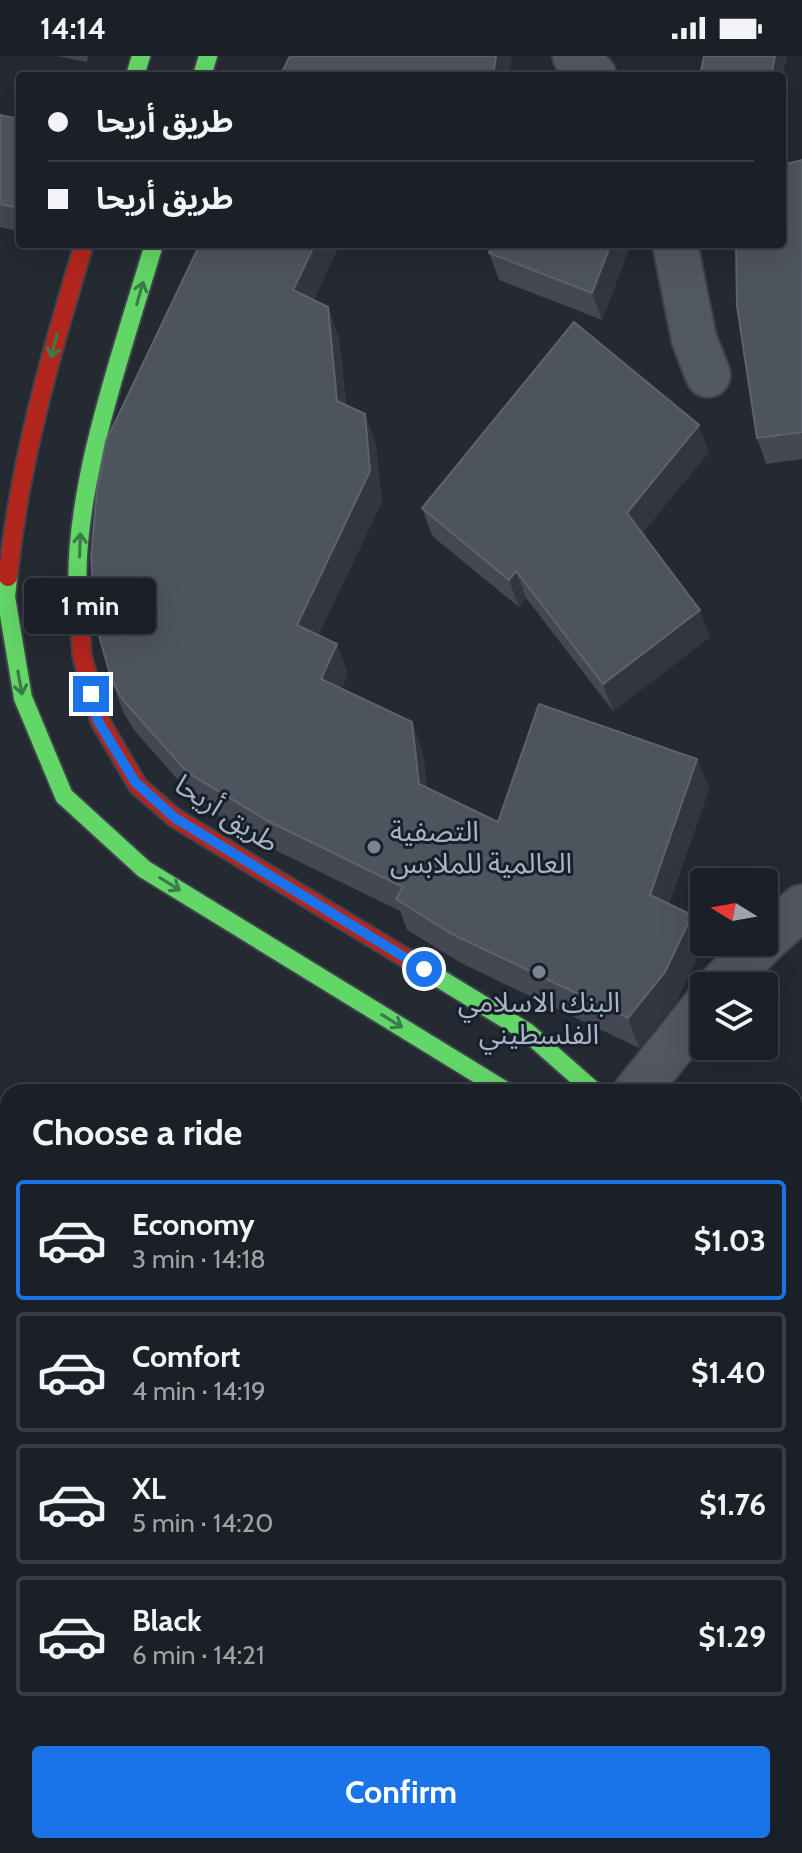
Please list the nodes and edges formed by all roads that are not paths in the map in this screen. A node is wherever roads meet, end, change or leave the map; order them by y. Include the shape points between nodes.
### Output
1 (575, 56) edge
2 (590, 72) edge
3 (83, 248) edge
4 (153, 248) edge
5 (676, 248) edge
6 (708, 375) dead end
7 (802, 907) edge
8 (778, 929) edge
9 (749, 956) edge
10 (734, 972) edge
11 (690, 1024) edge
12 (494, 1084) edge
13 (586, 1084) edge
14 (642, 1084) edge

1 - 2 street
3 -> 12 main road via 15,505 6,597 23,698 64,796 144,869
13 -> 4 main road, طريق أريحا via 527,1032 175,818 135,782 98,721 78,638 81,515
5 - 6 street via 694,339
7 - 8 street
9 - 10 street
11 - 14 street

